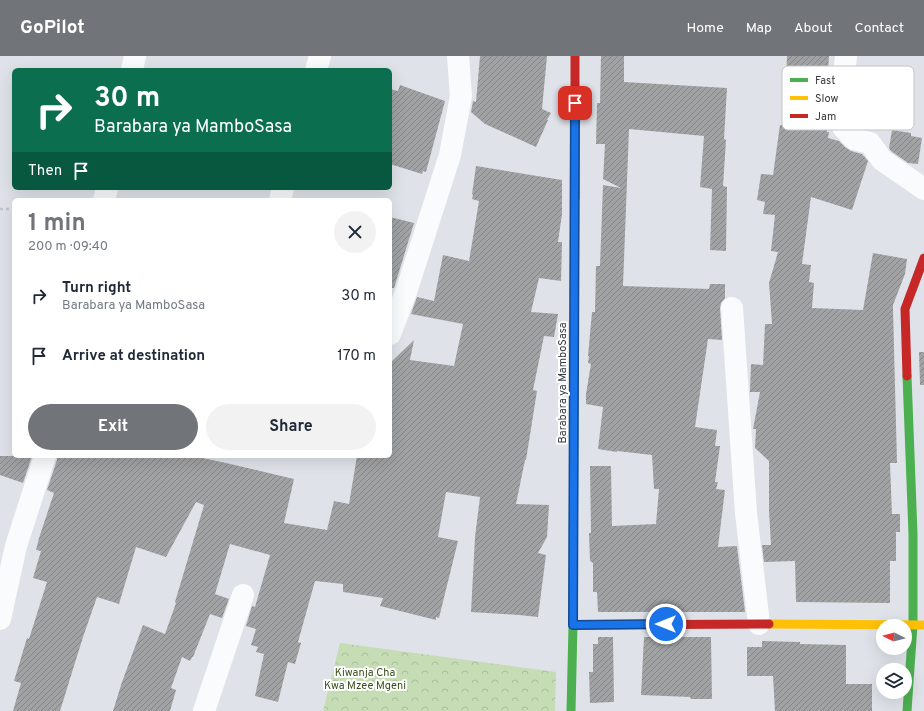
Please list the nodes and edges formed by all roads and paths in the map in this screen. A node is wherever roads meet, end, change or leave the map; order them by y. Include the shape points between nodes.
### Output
1 (135, 56) edge
2 (320, 56) edge
3 (458, 56) edge
4 (575, 56) edge
5 (846, 56) edge
6 (845, 66) edge
7 (132, 68) edge
8 (317, 68) edge
9 (846, 130) edge
10 (924, 189) edge
11 (0, 209) edge
12 (12, 209) edge
13 (924, 258) edge
14 (732, 308) dead end
15 (392, 329) edge
16 (44, 458) edge
17 (244, 595) dead end
18 (0, 619) edge
19 (758, 624) junction
20 (573, 625) junction
21 (913, 625) junction
22 (924, 625) edge
23 (204, 711) edge
24 (571, 711) edge
25 (907, 711) edge

1 - 7 street
2 - 8 street
3 - 15 street via 461,96 450,155
4 - 20 street, Barabara ya MamboSasa
5 - 6 street
9 - 10 street via 854,139 870,143 882,160
11 - 12 path
13 - 21 street via 905,308 913,534
14 - 19 street via 746,513
16 - 18 street via 16,546
17 - 23 street
19 - 20 street
19 - 21 street
20 - 24 street, Barabara ya MamboSasa
21 - 22 street
21 - 25 street

